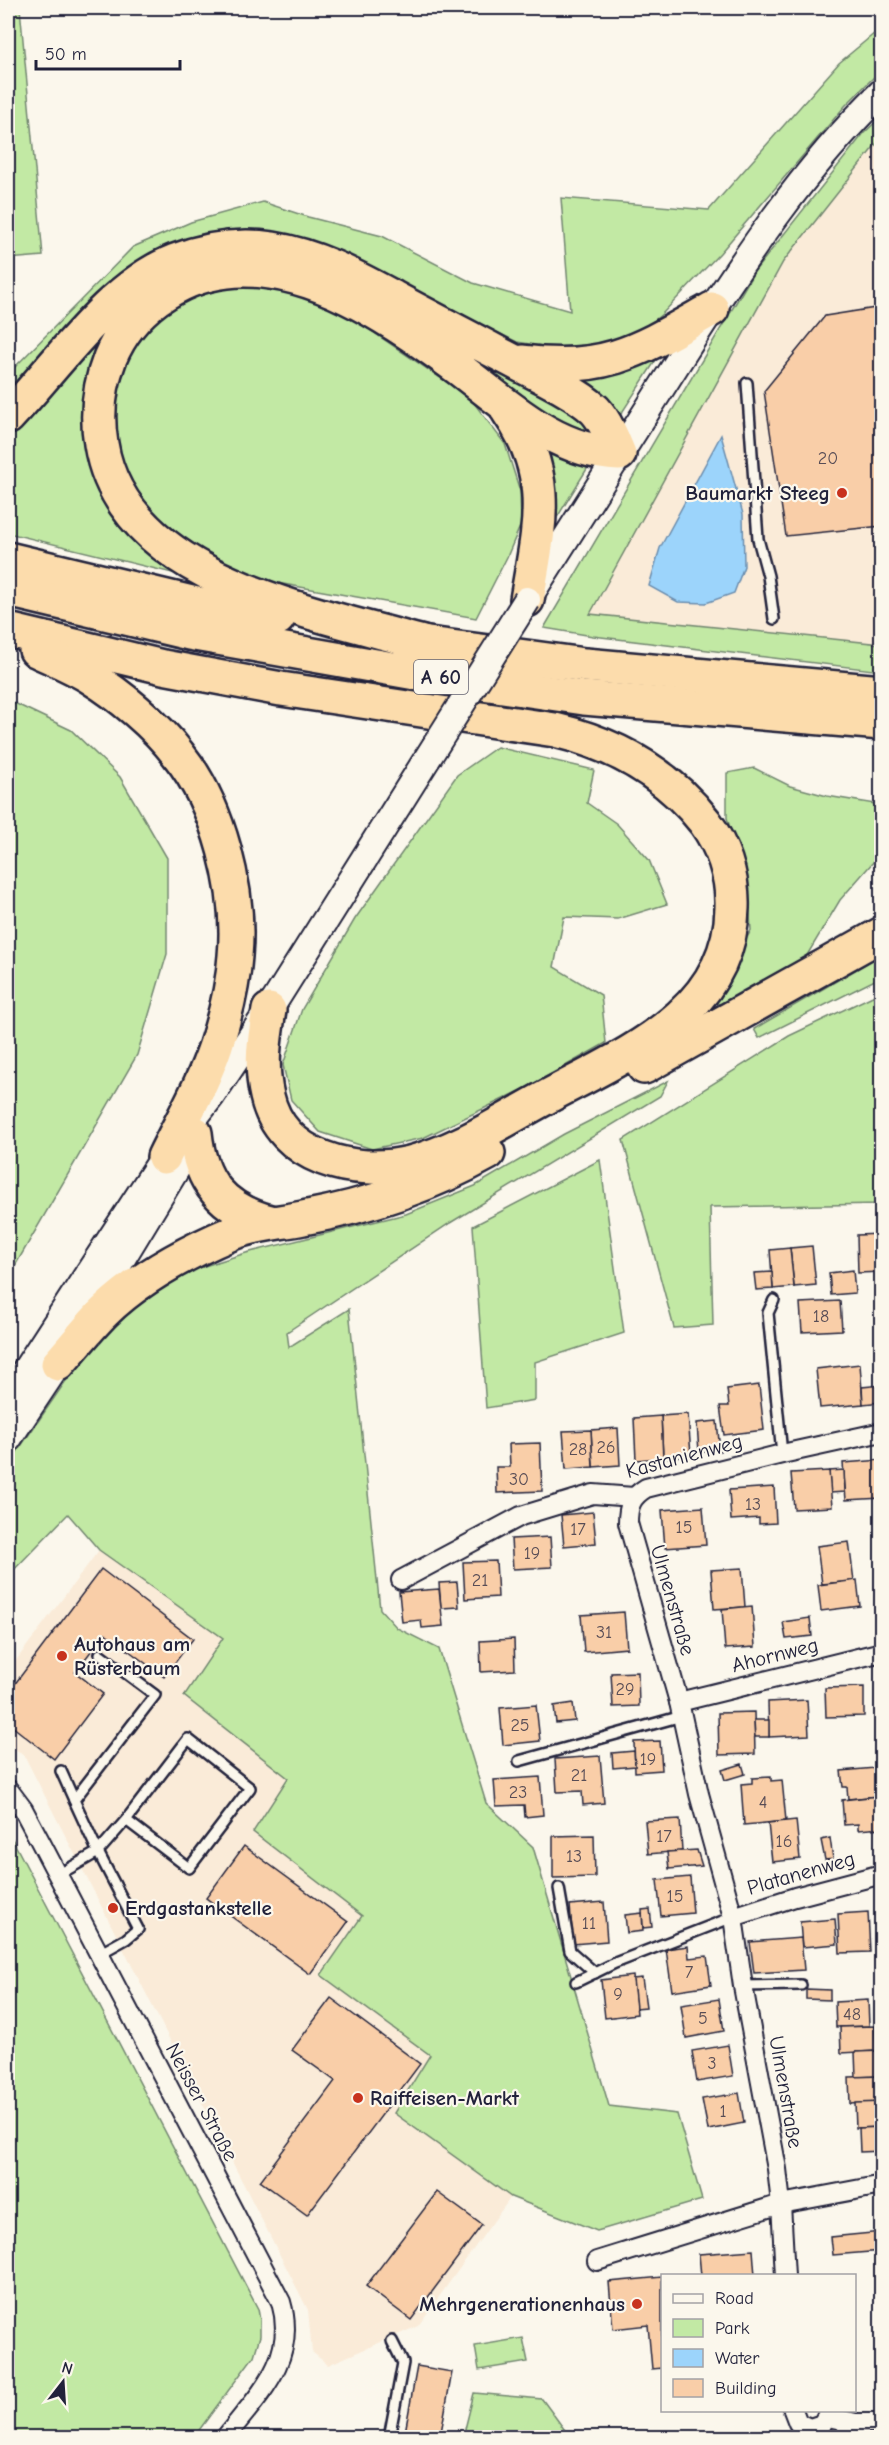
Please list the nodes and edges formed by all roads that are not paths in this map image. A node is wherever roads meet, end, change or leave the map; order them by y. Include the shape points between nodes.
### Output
1 (882, 92) edge
2 (712, 309) junction
3 (512, 361) junction
4 (747, 383) dead end
5 (501, 402) junction
6 (8, 417) edge
7 (619, 454) junction
8 (8, 559) edge
9 (8, 590) edge
10 (527, 600) junction
11 (774, 619) dead end
12 (8, 630) edge
13 (8, 636) edge
14 (426, 644) junction
15 (882, 692) edge
16 (882, 723) edge
17 (882, 933) edge
18 (269, 1010) junction
19 (212, 1095) junction
20 (195, 1133) junction
21 (164, 1157) junction
22 (270, 1222) junction
23 (774, 1299) dead end
24 (58, 1364) junction
25 (8, 1397) edge
26 (882, 1432) edge
27 (8, 1439) edge
28 (782, 1454) junction
29 (634, 1497) junction
30 (401, 1581) dead end
31 (882, 1652) edge
32 (100, 1654) dead end
33 (680, 1709) junction
34 (519, 1761) dead end
35 (61, 1771) dead end
36 (8, 1788) edge
37 (74, 1800) junction
38 (126, 1820) junction
39 (98, 1852) junction
40 (882, 1874) edge
41 (58, 1875) junction
42 (559, 1888) dead end
43 (733, 1917) junction
44 (99, 1954) junction
45 (595, 1973) junction
46 (576, 1982) dead end
47 (801, 1985) dead end
48 (743, 1986) junction
49 (882, 2185) edge
50 (782, 2204) junction
51 (597, 2261) dead end
52 (785, 2274) edge
53 (392, 2341) dead end
54 (794, 2412) edge
55 (836, 2422) edge
56 (882, 2423) edge
57 (225, 2438) edge
58 (389, 2438) edge

1 - 2 main road via 855,118 784,204
2 - 3 highway via 653,343 598,363 562,366
2 - 7 main road
3 - 6 highway via 324,262 271,249 210,250 174,262 123,294
3 - 7 highway via 597,412
4 - 11 lane via 758,539
5 - 7 highway via 573,446
5 - 10 highway via 527,442 537,479 538,527
5 - 14 highway via 454,364 345,296 284,274 246,270 198,277 155,300 114,348 103,378 98,416 107,471 132,513 165,546 212,575 258,596
7 - 10 main road
8 - 14 highway, A 60 via 192,603
9 - 16 highway, A 60 via 189,633 422,674 584,698
10 - 18 main road, bridge
12 - 18 highway via 162,667 555,730 596,741 652,771 676,790 710,829 726,862 733,899 729,936 717,970 684,1012 651,1040 485,1131 409,1163 355,1167 309,1152 291,1138 267,1099 264,1083 262,1050
13 - 21 highway via 89,676 147,721 178,754 200,788 226,857 234,911 235,956 226,1006 206,1070
14 - 15 highway, A 60 via 585,665
17 - 22 highway via 440,1179 368,1202
18 - 19 main road
19 - 20 main road
19 - 21 main road
20 - 22 highway via 201,1167 221,1196 236,1210
20 - 24 main road
21 - 25 main road
22 - 24 highway via 233,1233 140,1283 105,1311
23 - 28 lane via 768,1313
24 - 27 main road
26 - 28 street, Kastanienweg
28 - 29 street, Kastanienweg via 646,1488
29 - 30 street, Kastanienweg via 593,1494 521,1516
29 - 33 street, Ulmenstraße via 628,1509 628,1523
31 - 33 street, Ahornweg
32 - 37 lane via 154,1695
33 - 34 lane
33 - 43 street, Ulmenstraße
35 - 37 lane
36 - 41 street, Neisser Straße
37 - 39 lane
38 - 38 lane via 188,1739 249,1788 189,1868
38 - 39 lane
39 - 41 lane
39 - 44 lane via 138,1929
40 - 43 street, Platanenweg
41 - 44 street, Neisser Straße
42 - 45 lane via 570,1951
43 - 45 lane
43 - 48 street, Ulmenstraße
44 - 57 street, Neisser Straße via 271,2280 284,2314 286,2334 281,2358
45 - 46 lane
47 - 48 lane
48 - 50 street, Ulmenstraße
49 - 50 street
50 - 51 street
50 - 52 street, Ulmenstraße
53 - 58 lane via 403,2363
54 - 55 street via 796,2420 806,2427
55 - 56 street

